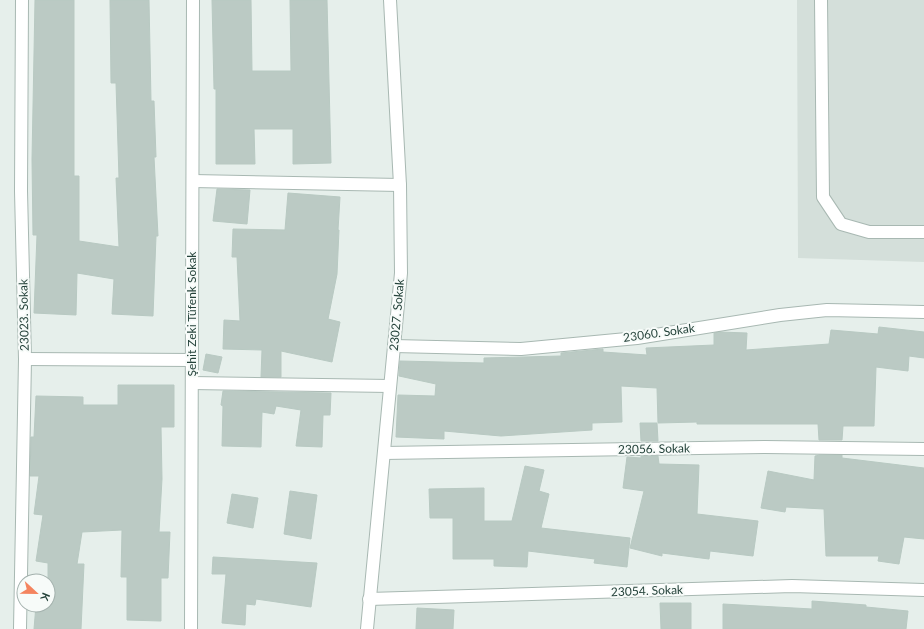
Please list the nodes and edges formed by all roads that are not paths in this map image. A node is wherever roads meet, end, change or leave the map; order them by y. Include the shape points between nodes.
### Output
1 (22, 0) edge
2 (193, 0) edge
3 (390, 0) edge
4 (821, 0) edge
5 (192, 181) junction
6 (400, 185) junction
7 (924, 232) edge
8 (924, 312) edge
9 (394, 346) junction
10 (25, 359) junction
11 (192, 360) junction
12 (192, 383) junction
13 (390, 386) junction
14 (924, 449) edge
15 (384, 453) junction
16 (924, 590) edge
17 (369, 599) junction
18 (20, 629) edge
19 (191, 629) edge
20 (367, 629) edge

1 - 10 street, 23023. Sokak via 20,191
2 - 5 street, Şehit Zeki Tüfenk Sokak
3 - 6 street, 23027. Sokak
4 - 7 street via 823,197 841,224 869,232
5 - 6 street
5 - 11 street, Şehit Zeki Tüfenk Sokak
6 - 9 street, 23027. Sokak via 401,273
8 - 9 street, 23060. Sokak via 819,311 638,338 521,349
9 - 13 street, 23027. Sokak
10 - 11 street
10 - 18 street, 23023. Sokak
11 - 12 street, Şehit Zeki Tüfenk Sokak
12 - 13 street
12 - 19 street, Şehit Zeki Tüfenk Sokak
13 - 15 street, 23027. Sokak
14 - 15 street, 23056. Sokak via 765,447
15 - 17 street, 23027. Sokak
16 - 17 street, 23054. Sokak via 792,586
17 - 20 street, 23027. Sokak

